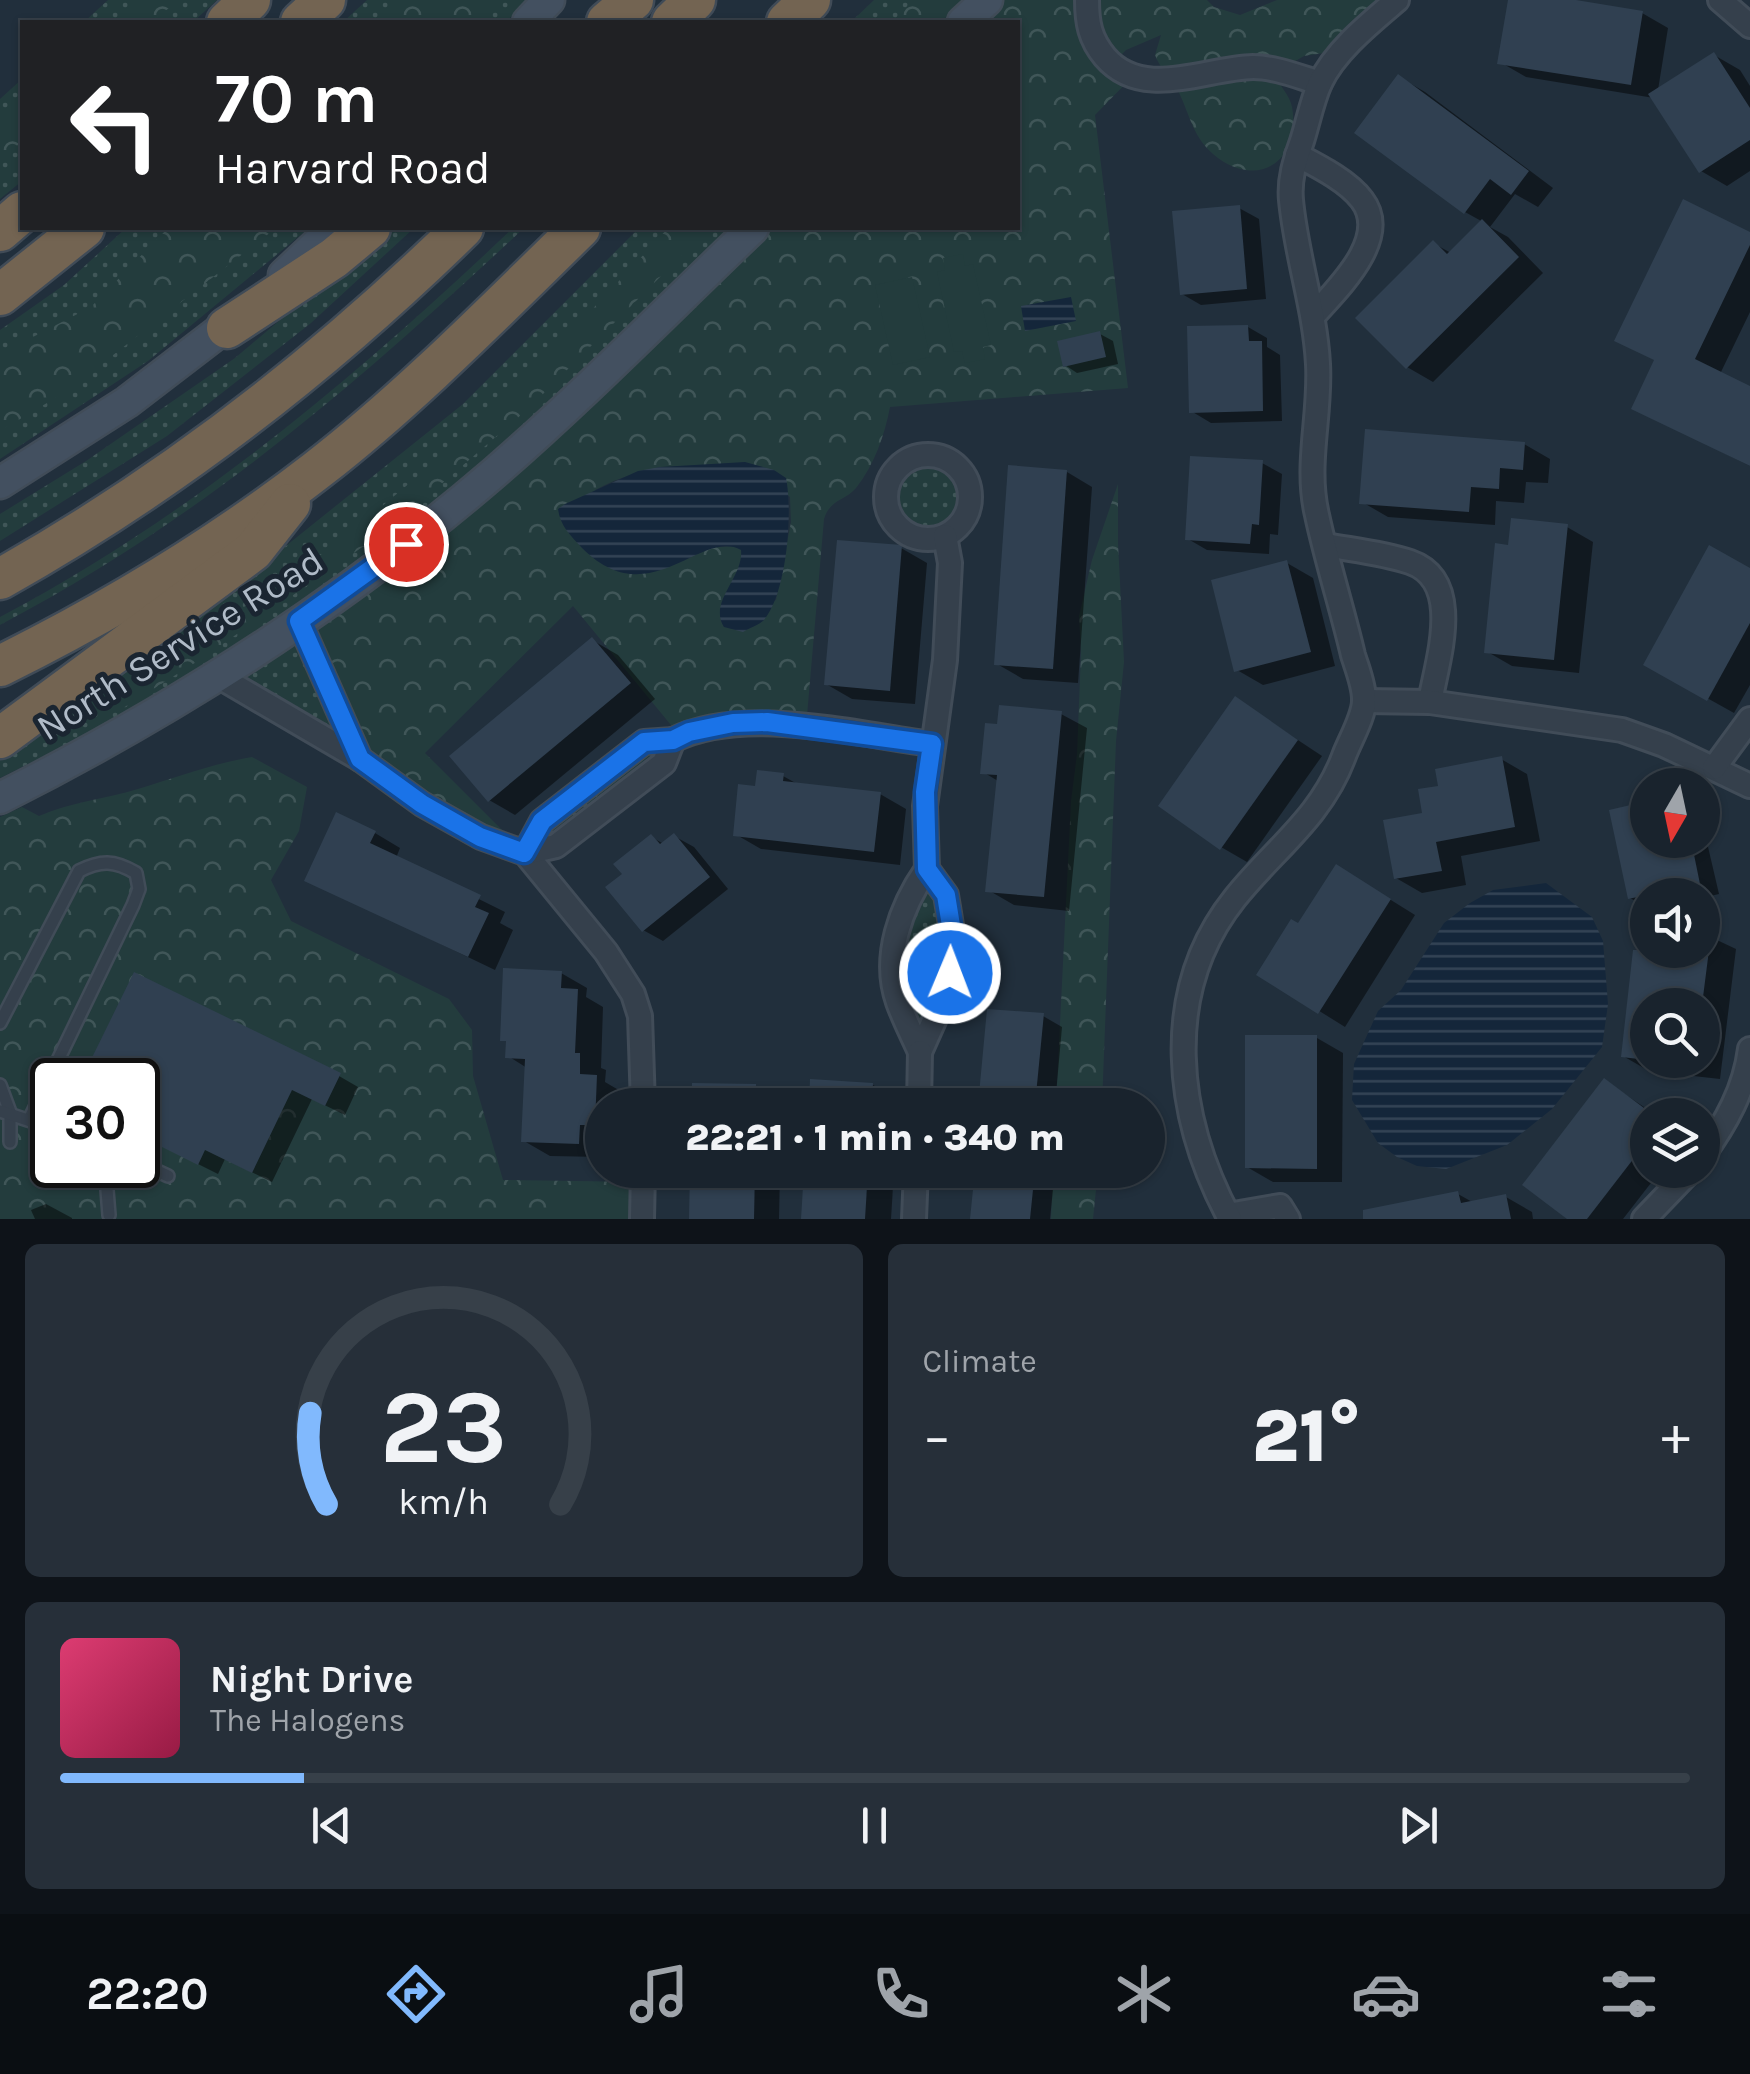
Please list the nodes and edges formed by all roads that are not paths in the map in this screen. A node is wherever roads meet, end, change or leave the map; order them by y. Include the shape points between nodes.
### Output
1 (250, 0) edge
2 (324, 0) edge
3 (549, 0) edge
4 (633, 0) edge
5 (696, 0) edge
6 (810, 0) edge
7 (987, 0) edge
8 (1087, 0) edge
9 (1397, 0) edge
10 (1720, 0) edge
11 (228, 20) edge
12 (303, 20) edge
13 (530, 20) edge
14 (610, 20) edge
15 (674, 20) edge
16 (790, 20) edge
17 (965, 20) edge
18 (1750, 26) edge
19 (1320, 84) junction
20 (1297, 154) junction
21 (20, 214) edge
22 (81, 230) edge
23 (332, 230) edge
24 (368, 230) edge
25 (460, 230) edge
26 (578, 230) edge
27 (750, 230) edge
28 (0, 231) edge
29 (0, 295) edge
30 (1314, 316) junction
31 (228, 328) junction
32 (318, 470) junction
33 (0, 483) edge
34 (945, 536) dead end
35 (1326, 545) junction
36 (0, 579) edge
37 (299, 621) junction
38 (0, 666) edge
39 (218, 676) junction
40 (1365, 701) junction
41 (1430, 702) junction
42 (1750, 718) edge
43 (0, 738) edge
44 (932, 744) junction
45 (360, 759) junction
46 (1714, 768) joint
47 (1720, 771) edge
48 (1750, 786) edge
49 (0, 798) edge
50 (524, 853) junction
51 (927, 869) junction
52 (0, 1024) edge
53 (1750, 1048) edge
54 (920, 1052) junction
55 (0, 1085) edge
56 (643, 1088) edge
57 (919, 1088) edge
58 (5, 1112) edge
59 (29, 1120) joint
60 (1720, 1131) edge
61 (10, 1142) dead end
62 (160, 1172) edge
63 (168, 1176) dead end
64 (107, 1188) edge
65 (643, 1188) edge
66 (915, 1188) edge
67 (1674, 1188) edge
68 (109, 1215) dead end
69 (1229, 1217) edge
70 (642, 1219) edge
71 (914, 1219) edge
72 (1288, 1219) edge
73 (1644, 1219) edge

1 - 11 highway
2 - 12 highway
3 - 13 main road
4 - 14 highway
5 - 15 highway
6 - 16 highway
7 - 17 main road
8 - 19 street via 1096,46 1133,76 1154,81 1258,67
9 - 19 street
10 - 18 street
19 - 20 street
20 - 30 street via 1291,205
20 - 30 street via 1361,198 1371,223 1366,248
21 - 28 highway
22 - 29 highway
23 - 31 main road
24 - 31 highway
25 - 36 highway via 257,410 120,507
26 - 32 highway
27 - 37 main road, North Service Road via 493,474
30 - 35 street via 1319,390 1312,470
31 - 33 main road via 93,426
32 - 38 highway via 150,586
32 - 43 highway via 253,551
34 - 44 street via 945,660
35 - 40 street
35 - 41 street via 1414,562 1436,582 1444,605
37 - 39 main road, North Service Road
37 - 45 street
39 - 45 street
39 - 49 main road, North Service Road
40 - 41 street
40 - 69 street via 1336,778 1292,839 1235,898 1212,932 1189,988 1184,1090 1210,1181
41 - 46 street via 1622,730
42 - 46 street
44 - 50 street via 767,722 689,732 673,740 664,763 556,846
44 - 51 street via 925,792
45 - 50 street via 422,804
47 - 48 street
50 - 56 street via 632,994 640,1016
51 - 54 street via 910,894 893,944 896,998
51 - 54 street via 946,895 955,950 945,996
52 - 59 lane via 78,871 100,861 136,873 134,905
53 - 60 street
54 - 57 street
55 - 58 lane
58 - 59 lane
58 - 61 lane
62 - 63 lane
64 - 68 lane
65 - 70 street
66 - 71 street
67 - 73 street
69 - 72 street via 1280,1206

